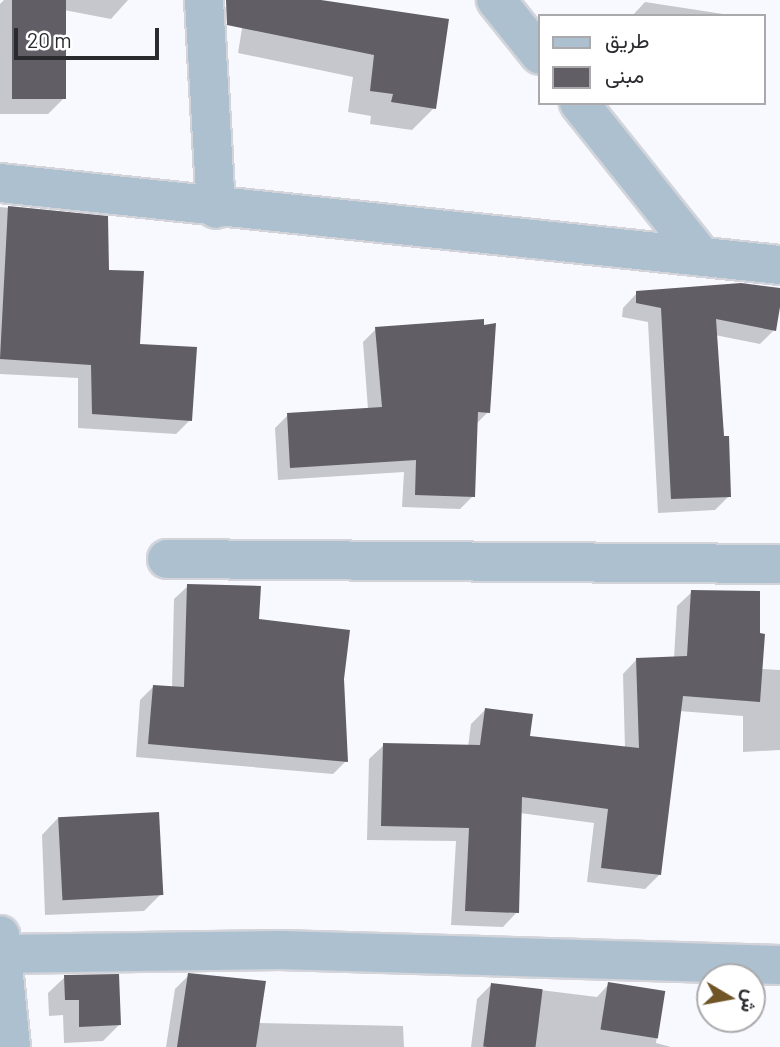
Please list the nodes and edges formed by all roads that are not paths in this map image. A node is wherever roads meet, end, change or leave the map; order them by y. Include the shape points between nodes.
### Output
1 (204, 0) edge
2 (496, 0) edge
3 (538, 52) edge
4 (581, 105) edge
5 (0, 183) edge
6 (216, 209) junction
7 (701, 257) junction
8 (780, 265) edge
9 (167, 559) dead end
10 (780, 564) edge
11 (0, 948) edge
12 (780, 965) edge
13 (12, 1047) edge

1 - 6 street
2 - 3 street
4 - 7 street
5 - 6 street
6 - 7 street
7 - 8 street
9 - 10 street
11 - 12 street via 280,950
11 - 13 street

